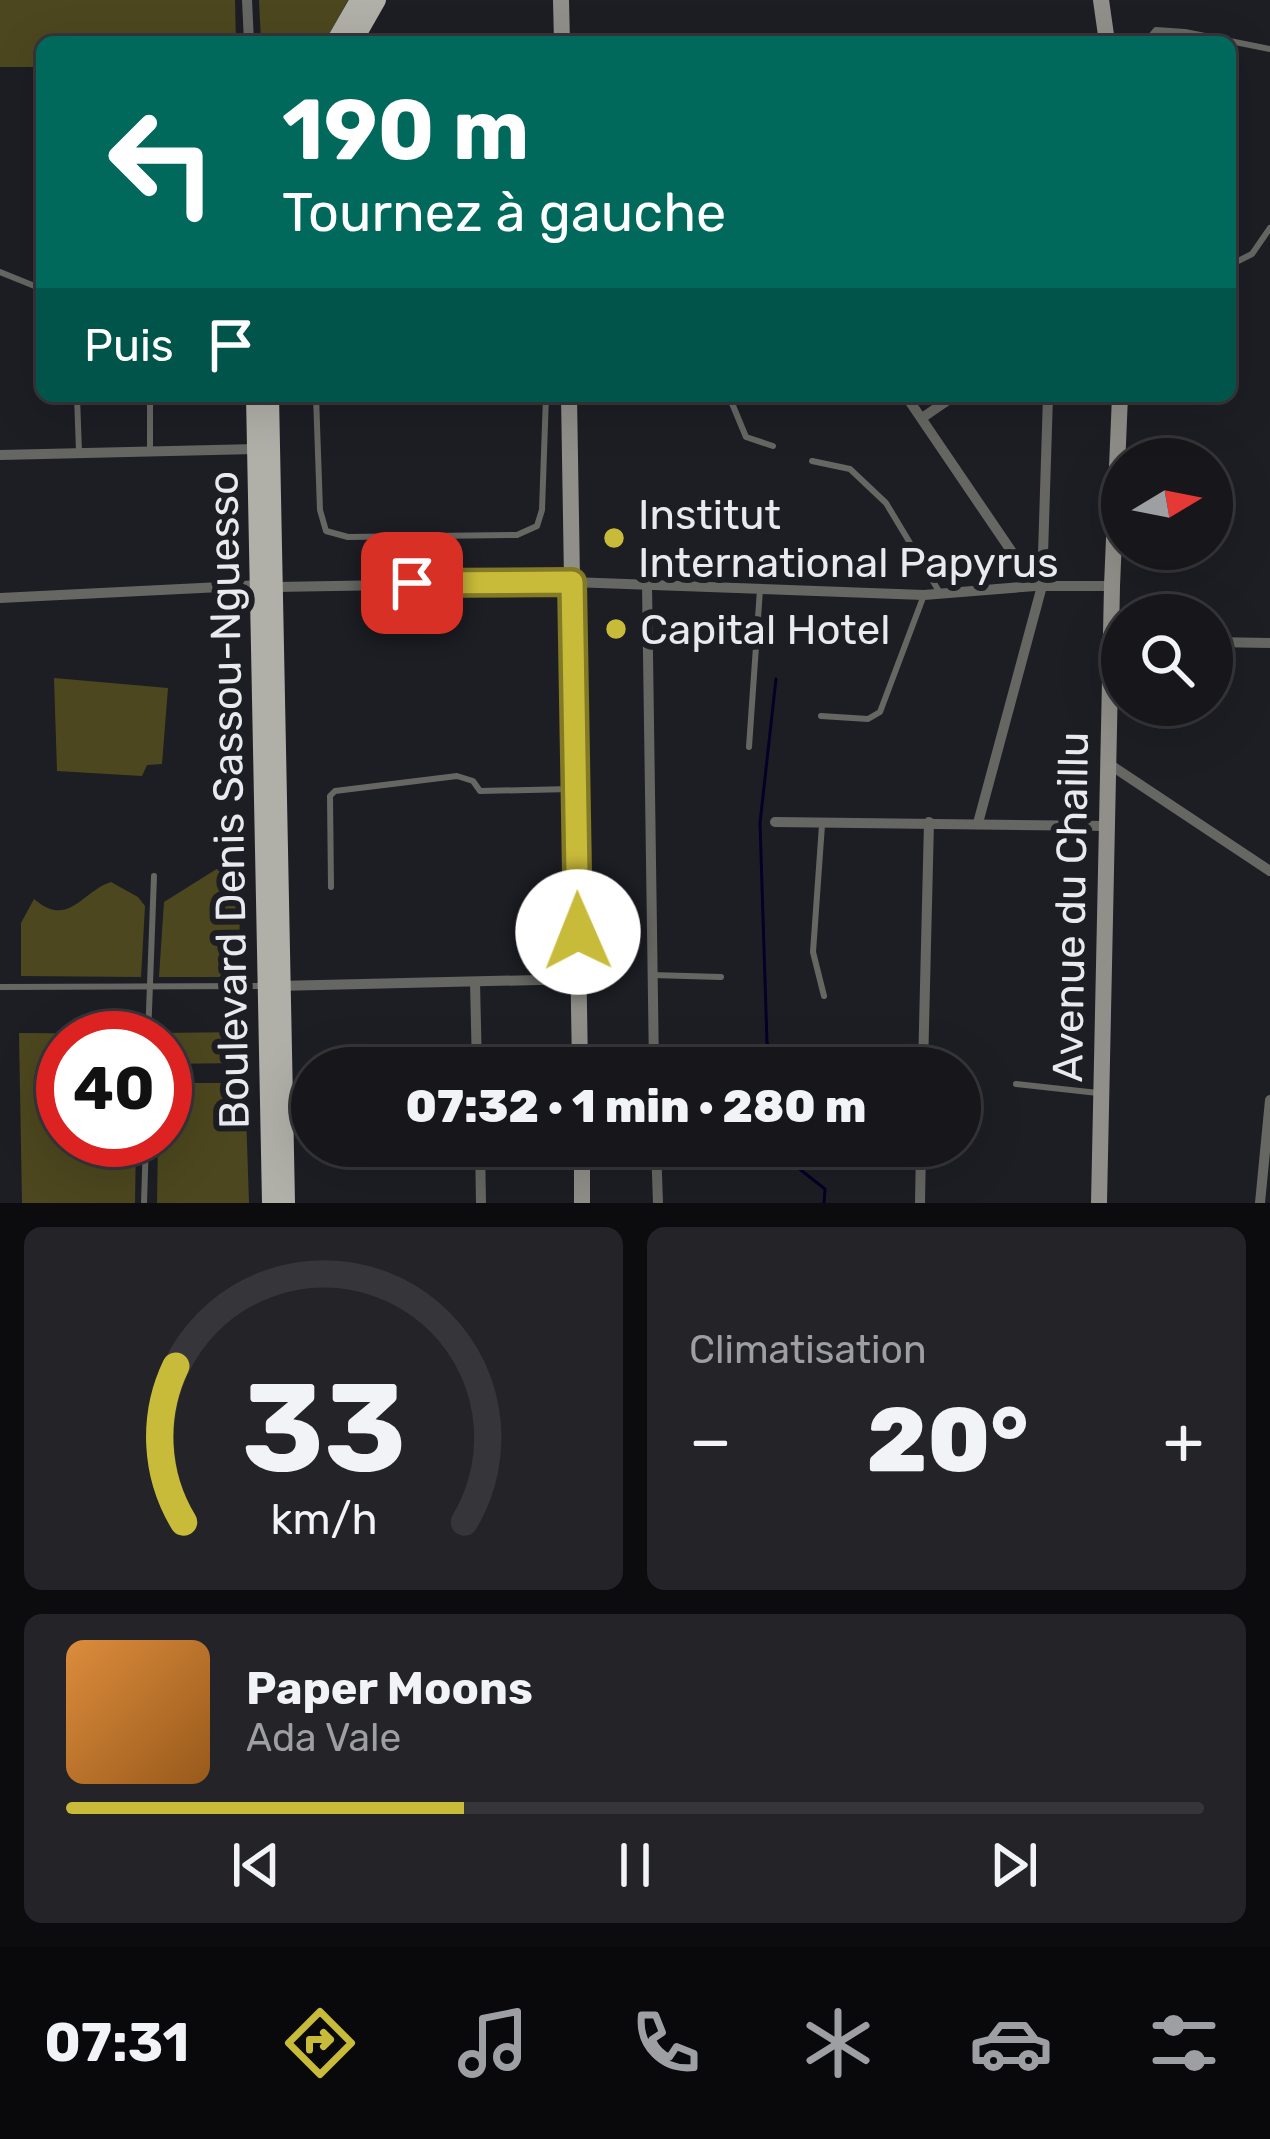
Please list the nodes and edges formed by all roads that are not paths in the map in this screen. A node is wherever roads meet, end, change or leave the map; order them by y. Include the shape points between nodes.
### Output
1 (248, 0) edge
2 (359, 0) edge
3 (376, 0) edge
4 (561, 0) edge
5 (1101, 0) edge
6 (249, 36) edge
7 (338, 36) edge
8 (356, 36) edge
9 (562, 36) edge
10 (1106, 36) edge
11 (1151, 36) edge
12 (1205, 36) edge
13 (1236, 42) edge
14 (1270, 49) edge
15 (1270, 228) edge
16 (1236, 262) edge
17 (0, 272) edge
18 (36, 287) edge
19 (77, 402) edge
20 (150, 402) edge
21 (255, 402) edge
22 (270, 402) edge
23 (316, 402) edge
24 (545, 402) edge
25 (568, 402) edge
26 (731, 402) edge
27 (910, 402) edge
28 (945, 402) edge
29 (1048, 402) edge
30 (1120, 402) edge
31 (922, 418) junction
32 (773, 446) dead end
33 (257, 449) junction
34 (150, 453) junction
35 (79, 454) junction
36 (0, 455) edge
37 (812, 460) dead end
38 (572, 582) junction
39 (646, 585) junction
40 (267, 586) junction
41 (1039, 586) junction
42 (1112, 586) junction
43 (760, 589) junction
44 (940, 593) junction
45 (1113, 594) edge
46 (924, 595) junction
47 (0, 598) edge
48 (1233, 642) edge
49 (1270, 643) edge
50 (821, 716) dead end
51 (1111, 726) edge
52 (748, 748) dead end
53 (1109, 764) junction
54 (575, 789) junction
55 (823, 821) junction
56 (775, 822) dead end
57 (929, 822) junction
58 (978, 824) junction
59 (1108, 826) junction
60 (1270, 871) edge
61 (154, 876) dead end
62 (332, 887) dead end
63 (652, 976) junction
64 (721, 977) dead end
65 (578, 979) junction
66 (475, 982) junction
67 (275, 986) junction
68 (0, 987) edge
69 (150, 988) junction
70 (824, 996) dead end
71 (149, 1011) edge
72 (477, 1047) edge
73 (580, 1047) edge
74 (654, 1047) edge
75 (924, 1047) edge
76 (1016, 1084) dead end
77 (1102, 1093) junction
78 (1270, 1100) edge
79 (145, 1167) edge
80 (480, 1167) edge
81 (582, 1167) edge
82 (657, 1167) edge
83 (921, 1167) edge
84 (144, 1203) edge
85 (271, 1203) edge
86 (286, 1203) edge
87 (481, 1203) edge
88 (583, 1203) edge
89 (658, 1203) edge
90 (920, 1203) edge
91 (1099, 1203) edge
92 (1260, 1203) edge

1 - 6 street
2 - 7 main road
3 - 8 main road
4 - 9 street
5 - 10 street
11 - 12 lane
13 - 14 lane
15 - 16 lane
17 - 18 lane
19 - 35 lane
20 - 34 lane
21 - 33 main road, Boulevard Denis Sassou-Nguesso
22 - 40 main road, Boulevard Denis Sassou-Nguesso
23 - 24 lane via 320,510 326,531 348,537 518,535 537,526
25 - 38 street
26 - 32 lane via 746,437
27 - 31 street
28 - 31 street
29 - 41 street
30 - 42 street, Avenue du Chaillu
31 - 41 street
33 - 34 street
33 - 40 main road, Boulevard Denis Sassou-Nguesso
34 - 35 street
35 - 36 street
37 - 44 lane via 850,469 886,503
38 - 39 street
38 - 40 street
38 - 54 street
39 - 43 street
39 - 63 street
40 - 47 street
40 - 67 main road, Boulevard Denis Sassou-Nguesso
41 - 42 street
41 - 44 street
41 - 58 street
42 - 45 street, Avenue du Chaillu
43 - 46 street
43 - 52 lane
44 - 46 street
46 - 50 lane via 880,712 868,719
48 - 49 street
51 - 53 street, Avenue du Chaillu
53 - 59 street, Avenue du Chaillu
53 - 60 street
54 - 62 lane via 480,791 457,776 335,790
54 - 65 street
55 - 56 street
55 - 57 street
55 - 70 lane via 813,952
57 - 58 street
57 - 75 street
58 - 59 street
59 - 77 street, Avenue du Chaillu
61 - 69 lane
63 - 64 lane
63 - 74 street
65 - 66 street
65 - 73 street
66 - 67 street
66 - 72 street
67 - 69 lane
67 - 85 main road, Boulevard Denis Sassou-Nguesso
67 - 86 main road, Boulevard Denis Sassou-Nguesso
68 - 69 lane
69 - 71 lane
76 - 77 lane
77 - 91 street, Avenue du Chaillu
78 - 92 street
79 - 84 lane
80 - 87 street
81 - 88 street
82 - 89 street
83 - 90 street

